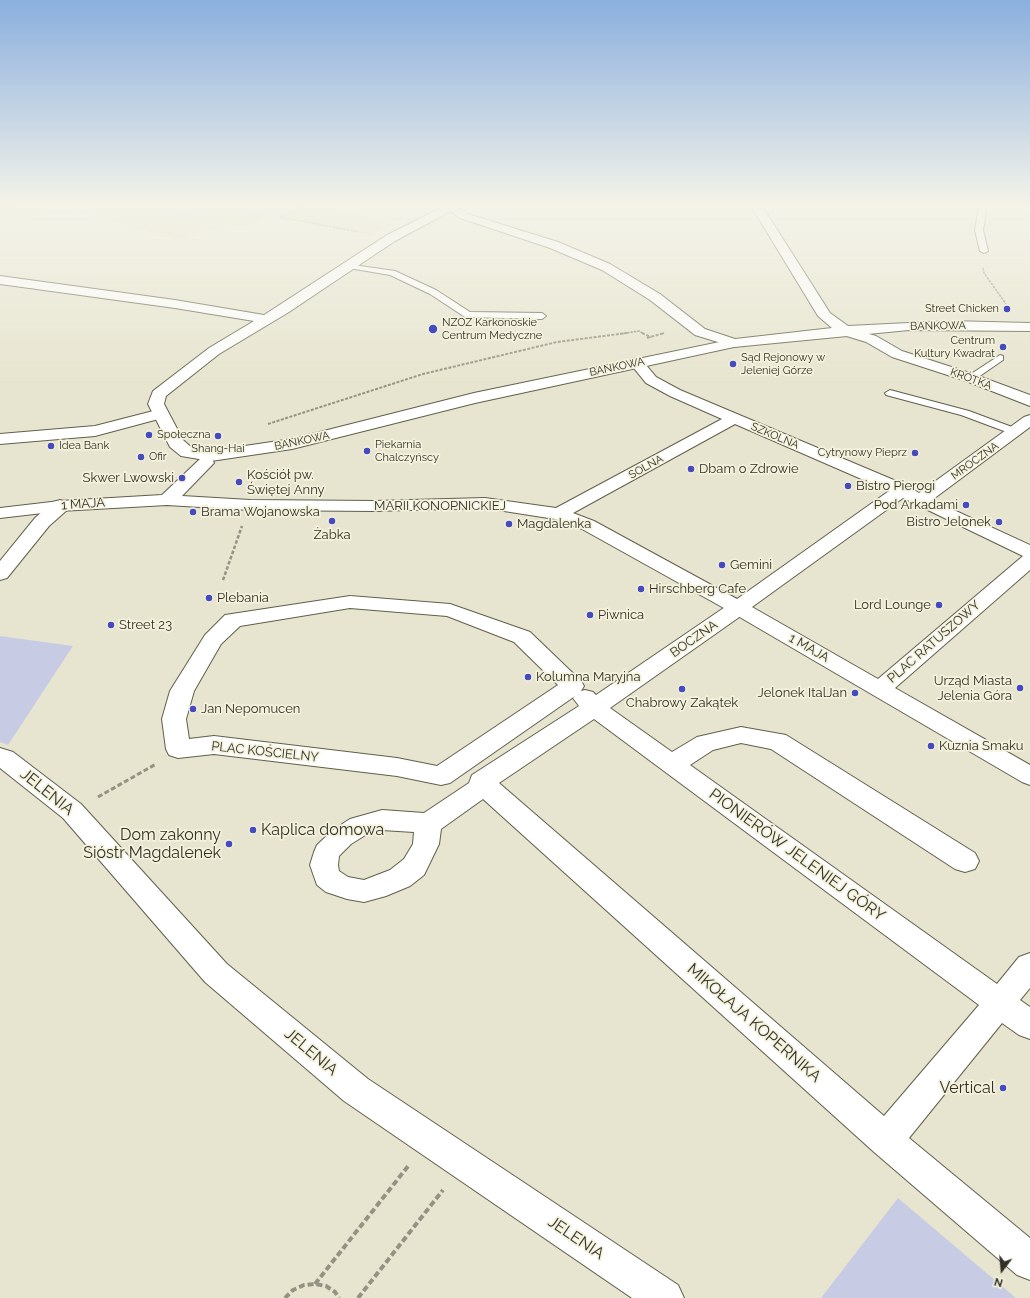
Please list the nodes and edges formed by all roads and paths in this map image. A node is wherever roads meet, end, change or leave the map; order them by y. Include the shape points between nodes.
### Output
1 (348, 267) edge
2 (352, 267) edge
3 (605, 267) edge
4 (794, 267) edge
5 (0, 280) edge
6 (542, 316) dead end
7 (265, 320) junction
8 (1030, 327) edge
9 (845, 331) junction
10 (650, 337) dead end
11 (734, 343) junction
12 (1000, 358) dead end
13 (636, 362) junction
14 (971, 378) junction
15 (890, 393) dead end
16 (1030, 401) edge
17 (161, 414) junction
18 (733, 419) junction
19 (1030, 420) edge
20 (265, 425) dead end
21 (1016, 432) junction
22 (0, 439) edge
23 (208, 459) junction
24 (902, 490) junction
25 (167, 500) junction
26 (920, 501) junction
27 (250, 505) junction
28 (60, 506) junction
29 (0, 513) edge
30 (559, 514) junction
31 (1030, 552) edge
32 (1030, 560) edge
33 (0, 574) edge
34 (223, 580) dead end
35 (738, 608) junction
36 (573, 686) junction
37 (879, 690) junction
38 (594, 708) junction
39 (178, 749) junction
40 (0, 757) edge
41 (672, 764) junction
42 (1030, 776) edge
43 (127, 782) dead end
44 (482, 783) junction
45 (428, 824) dead end
46 (965, 860) dead end
47 (1030, 966) edge
48 (999, 1002) junction
49 (1030, 1025) edge
50 (886, 1140) junction
51 (406, 1169) dead end
52 (441, 1193) dead end
53 (1030, 1262) edge
54 (315, 1284) junction
55 (285, 1298) edge
56 (339, 1298) edge
57 (358, 1298) edge
58 (665, 1298) edge

1 - 7 street, BANKOWA
2 - 6 lane via 392,274 433,292 468,316
3 - 11 street via 655,297 700,332
4 - 9 street via 825,316
5 - 7 street via 175,304
7 - 17 street, BANKOWA via 214,351 159,394 156,404
8 - 9 street, BANKOWA via 949,325
9 - 11 street, BANKOWA
9 - 14 street, KRÓTKA via 871,339 897,354
10 - 20 path via 640,331 557,342 423,374
11 - 13 street, BANKOWA
12 - 14 lane
13 - 18 street, SZKOLNA via 651,380
13 - 23 street, BANKOWA via 474,398 292,444
14 - 16 street, KRÓTKA
15 - 21 lane via 926,402
17 - 22 street via 95,431
17 - 23 street, BANKOWA via 181,448
18 - 24 street, SZKOLNA
18 - 30 street, SOLNA
19 - 21 street, MROCZNA
21 - 26 street, MROCZNA
23 - 25 street
24 - 26 street, SZKOLNA
24 - 35 street, BOCZNA
25 - 27 street, MARII KONOPNICKIEJ
25 - 28 street, 1 MAJA
26 - 31 street
27 - 30 street, MARII KONOPNICKIEJ via 374,506 485,503
27 - 34 path
28 - 29 street, 1 MAJA
28 - 33 street via 42,522
30 - 35 street, MARII KONOPNICKIEJ via 588,525
32 - 37 street, PLAC RATUSZOWY
35 - 37 street, 1 MAJA
35 - 38 street, BOCZNA
36 - 38 street
36 - 39 street, PLAC KOŚCIELNY via 441,776 396,767 214,746
36 - 39 street via 522,638 450,610 350,602 284,611 233,620 213,640 182,691 174,719
37 - 42 street, PLAC RATUSZOWY
38 - 41 street, PIONIERÓW JELENIEJ GÓRY
38 - 44 street, BOCZNA
39 - 43 path
40 - 58 street, JELENIA via 72,811 216,973 356,1090
41 - 46 street via 706,742 741,735 777,742
41 - 48 street, PIONIERÓW JELENIEJ GÓRY
44 - 45 street, BOCZNA
44 - 50 street, MIKOŁAJA KOPERNIKA
47 - 48 street
48 - 49 street, PIONIERÓW JELENIEJ GÓRY
48 - 50 street
50 - 53 street, MIKOŁAJA KOPERNIKA
51 - 54 path
52 - 57 path
54 - 55 path via 293,1290
54 - 56 path via 326,1286

